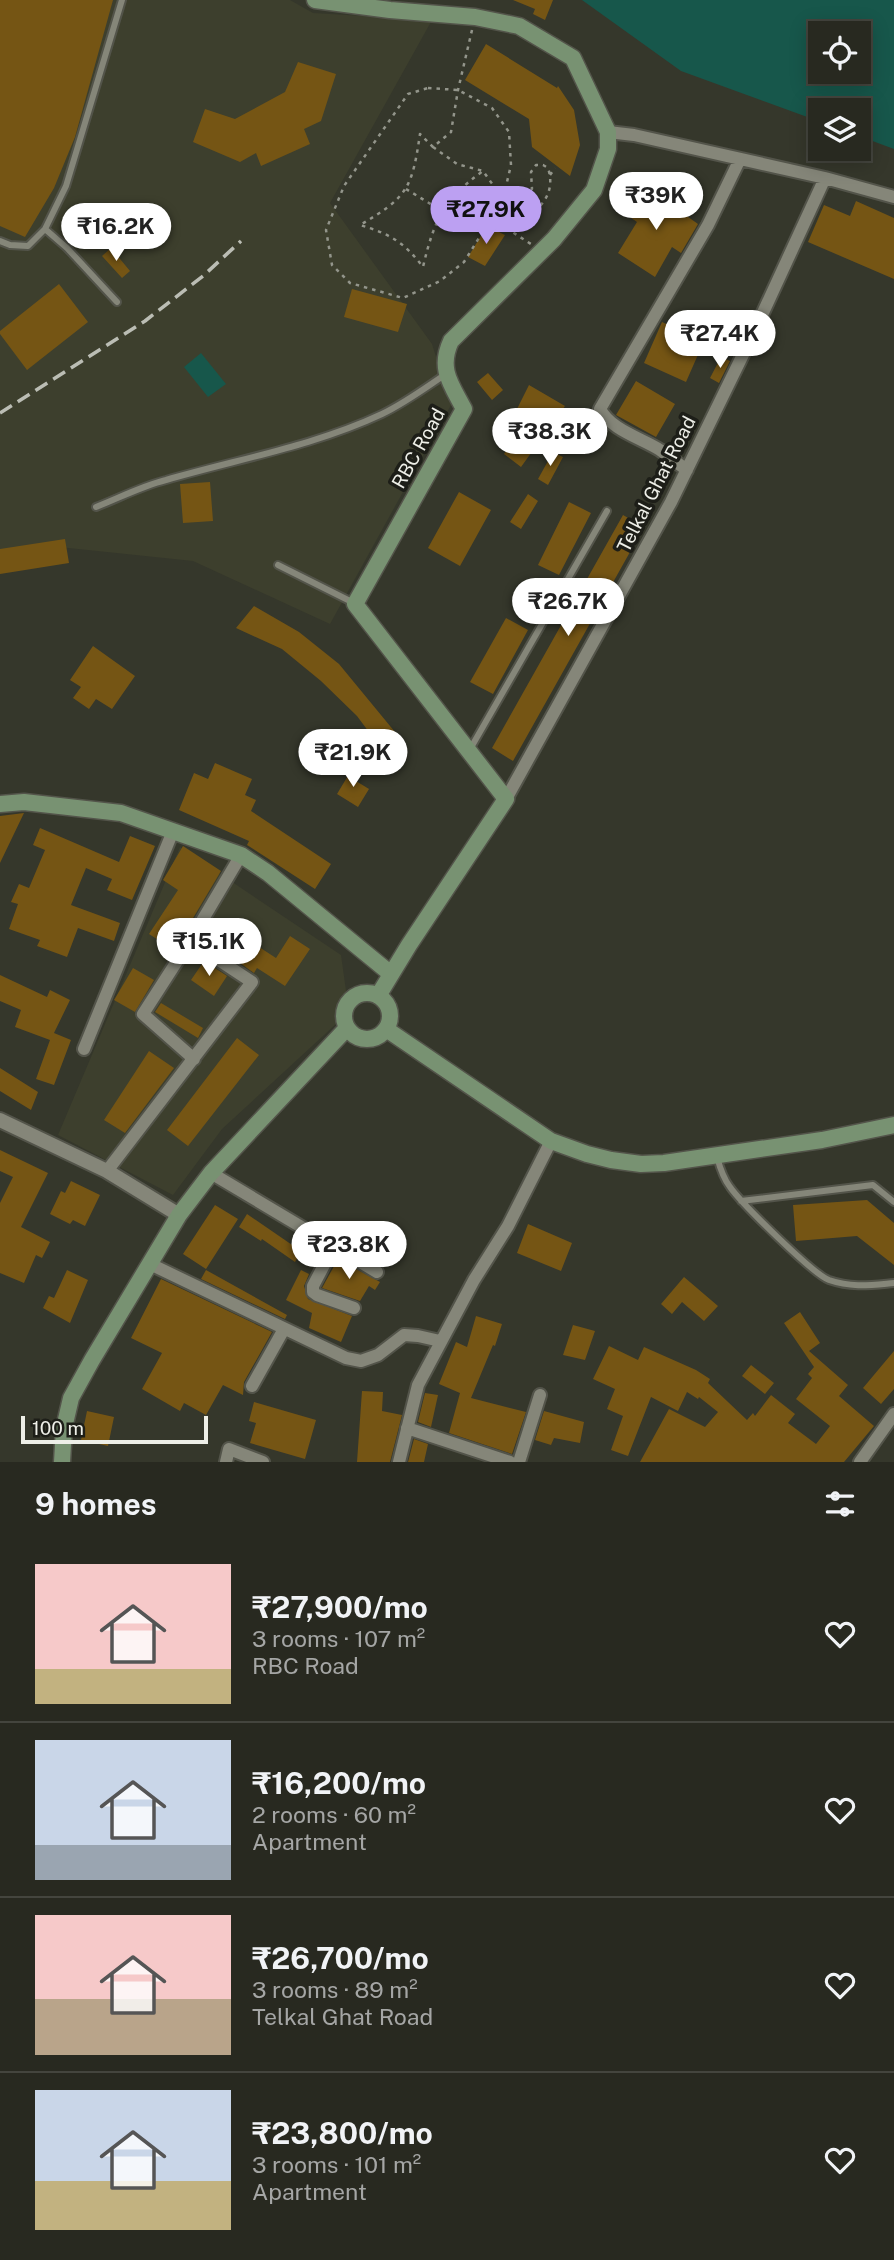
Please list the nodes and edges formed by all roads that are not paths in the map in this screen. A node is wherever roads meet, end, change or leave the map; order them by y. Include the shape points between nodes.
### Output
1 (122, 0) edge
2 (315, 0) edge
3 (608, 132) junction
4 (740, 159) junction
5 (825, 178) junction
6 (894, 197) edge
7 (45, 229) junction
8 (0, 241) edge
9 (117, 302) dead end
10 (446, 374) junction
11 (687, 470) junction
12 (96, 507) dead end
13 (607, 511) dead end
14 (278, 565) dead end
15 (355, 604) junction
16 (468, 753) junction
17 (506, 799) junction
18 (0, 804) edge
19 (173, 831) junction
20 (241, 855) junction
21 (190, 942) junction
22 (391, 974) junction
23 (378, 996) junction
24 (347, 1028) junction
25 (386, 1029) junction
26 (84, 1049) dead end
27 (194, 1059) junction
28 (0, 1121) edge
29 (894, 1125) edge
30 (551, 1141) junction
31 (717, 1155) junction
32 (107, 1171) junction
33 (211, 1173) junction
34 (741, 1202) junction
35 (894, 1202) edge
36 (179, 1215) junction
37 (334, 1246) junction
38 (150, 1264) junction
39 (377, 1272) dead end
40 (894, 1283) edge
41 (354, 1308) dead end
42 (284, 1329) junction
43 (440, 1342) junction
44 (252, 1386) dead end
45 (540, 1395) dead end
46 (894, 1414) edge
47 (407, 1428) junction
48 (62, 1462) edge
49 (226, 1462) edge
50 (264, 1462) edge
51 (399, 1462) edge
52 (510, 1462) edge
53 (519, 1462) edge
54 (860, 1462) edge

1 - 7 lane via 66,186
2 - 3 main road via 519,26 573,58
3 - 4 street
3 - 10 main road via 608,149 594,190 542,251 451,341 444,355
4 - 5 street
4 - 11 street via 708,225 600,409 604,417
5 - 6 street
5 - 11 street, Telkal Ghat Road
7 - 8 lane via 28,246
7 - 9 lane
10 - 12 lane via 382,414 334,433 163,480
10 - 15 main road, RBC Road via 464,409
11 - 17 street, Telkal Ghat Road
13 - 16 lane
14 - 15 lane
15 - 16 main road
16 - 17 main road
17 - 22 main road
18 - 19 main road via 24,802 121,813
19 - 20 main road
19 - 26 street
20 - 21 street
20 - 22 main road
21 - 27 street via 143,1014
21 - 27 street via 251,982
22 - 23 main road
23 - 24 main road via 363,993 350,1000 344,1013
23 - 25 main road via 388,1007
24 - 25 main road via 366,1039
24 - 33 main road
25 - 30 main road
27 - 32 street
28 - 32 street
29 - 31 main road
30 - 31 main road via 587,1154 641,1164
30 - 43 street
31 - 34 lane via 725,1180
32 - 36 street
33 - 36 main road
33 - 37 street
34 - 35 lane via 873,1185
34 - 40 lane via 826,1280 859,1287
36 - 38 main road
37 - 39 street
37 - 41 street via 313,1292
38 - 42 street
38 - 48 main road via 71,1398
42 - 43 street via 333,1353 362,1361 404,1335
42 - 44 street
43 - 47 street via 418,1385
45 - 53 street
46 - 54 street
47 - 51 street
47 - 52 street
49 - 50 street via 229,1450

